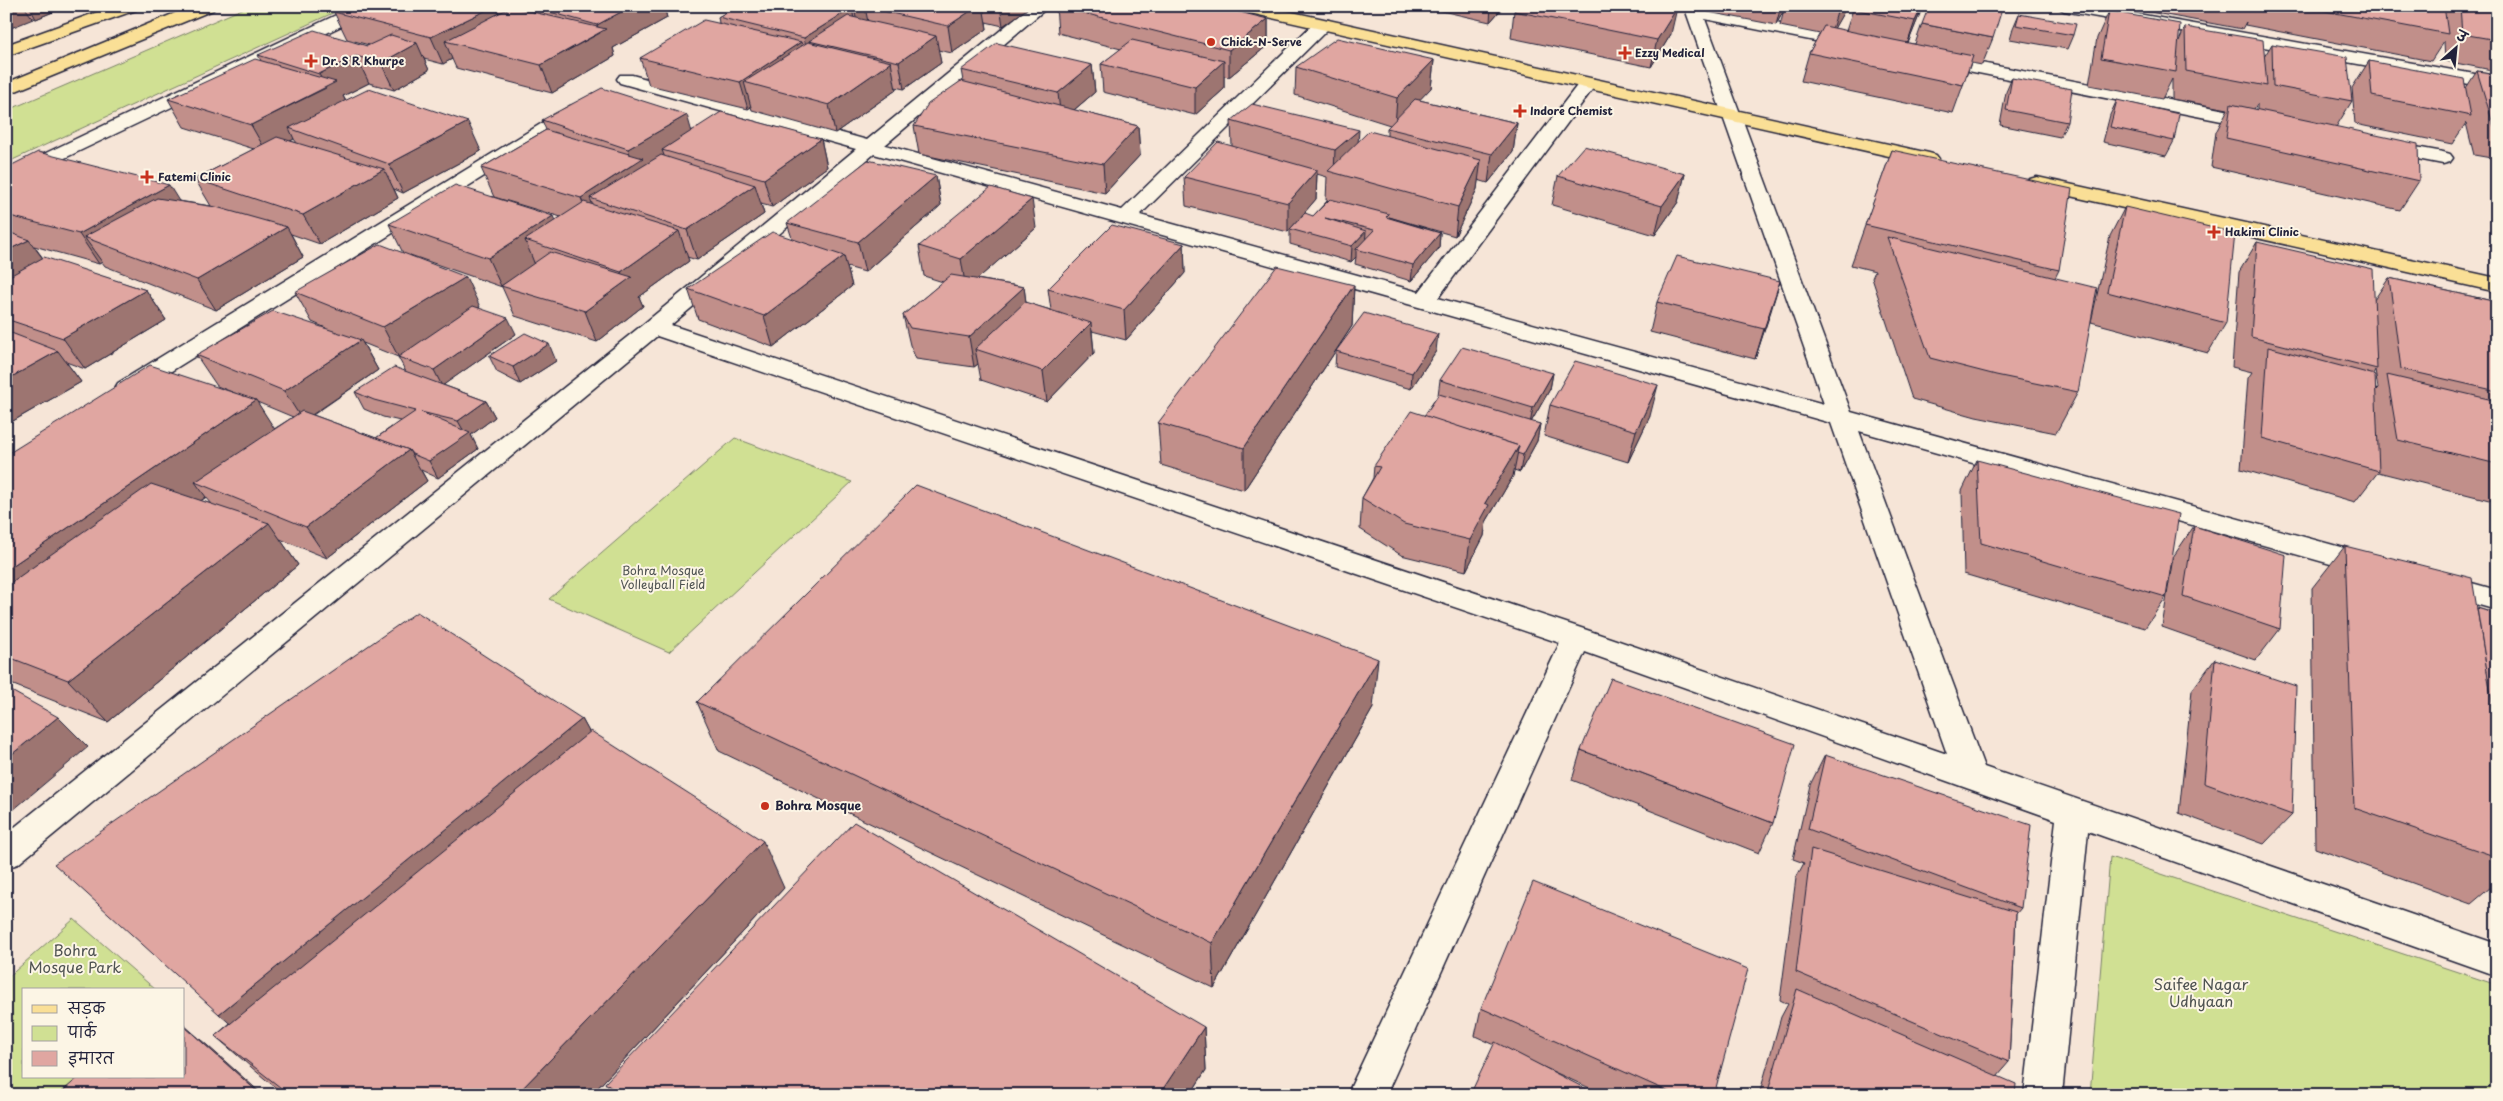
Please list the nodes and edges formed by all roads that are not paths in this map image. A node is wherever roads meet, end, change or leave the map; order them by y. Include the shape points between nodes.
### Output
1 (130, 6) edge
2 (207, 6) edge
3 (369, 6) edge
4 (1041, 6) edge
5 (1241, 6) edge
6 (2064, 6) edge
7 (1693, 9) edge
8 (1323, 24) junction
9 (1869, 46) edge
10 (6, 51) edge
11 (1918, 56) edge
12 (650, 64) edge
13 (1588, 83) junction
14 (2497, 84) edge
15 (6, 90) edge
16 (609, 90) junction
17 (1733, 115) junction
18 (2277, 126) edge
19 (2365, 143) edge
20 (869, 147) junction
21 (2443, 158) dead end
22 (1946, 163) edge
23 (6, 180) edge
24 (2023, 180) edge
25 (1125, 219) junction
26 (2497, 285) edge
27 (1423, 302) junction
28 (654, 327) junction
29 (108, 399) edge
30 (1844, 420) junction
31 (2391, 571) edge
32 (2420, 579) edge
33 (2497, 600) edge
34 (1577, 638) junction
35 (1971, 776) junction
36 (2073, 812) junction
37 (6, 854) edge
38 (2497, 960) edge
39 (1366, 1095) edge
40 (2043, 1095) edge

1 - 10 main road
2 - 15 main road
3 - 23 street
4 - 20 street
5 - 8 main road
6 - 14 street
7 - 9 street
7 - 17 street
8 - 13 main road
8 - 25 street
11 - 18 street
12 - 16 street
13 - 17 main road
13 - 27 street
16 - 20 street
16 - 29 street
17 - 22 main road
17 - 30 street
19 - 21 street
20 - 25 street
20 - 28 street
24 - 26 main road
25 - 27 street
27 - 30 street
28 - 34 street
28 - 37 street
30 - 31 street
30 - 35 street
32 - 33 street
34 - 35 street
34 - 39 street
35 - 36 street
36 - 38 street
36 - 40 street

